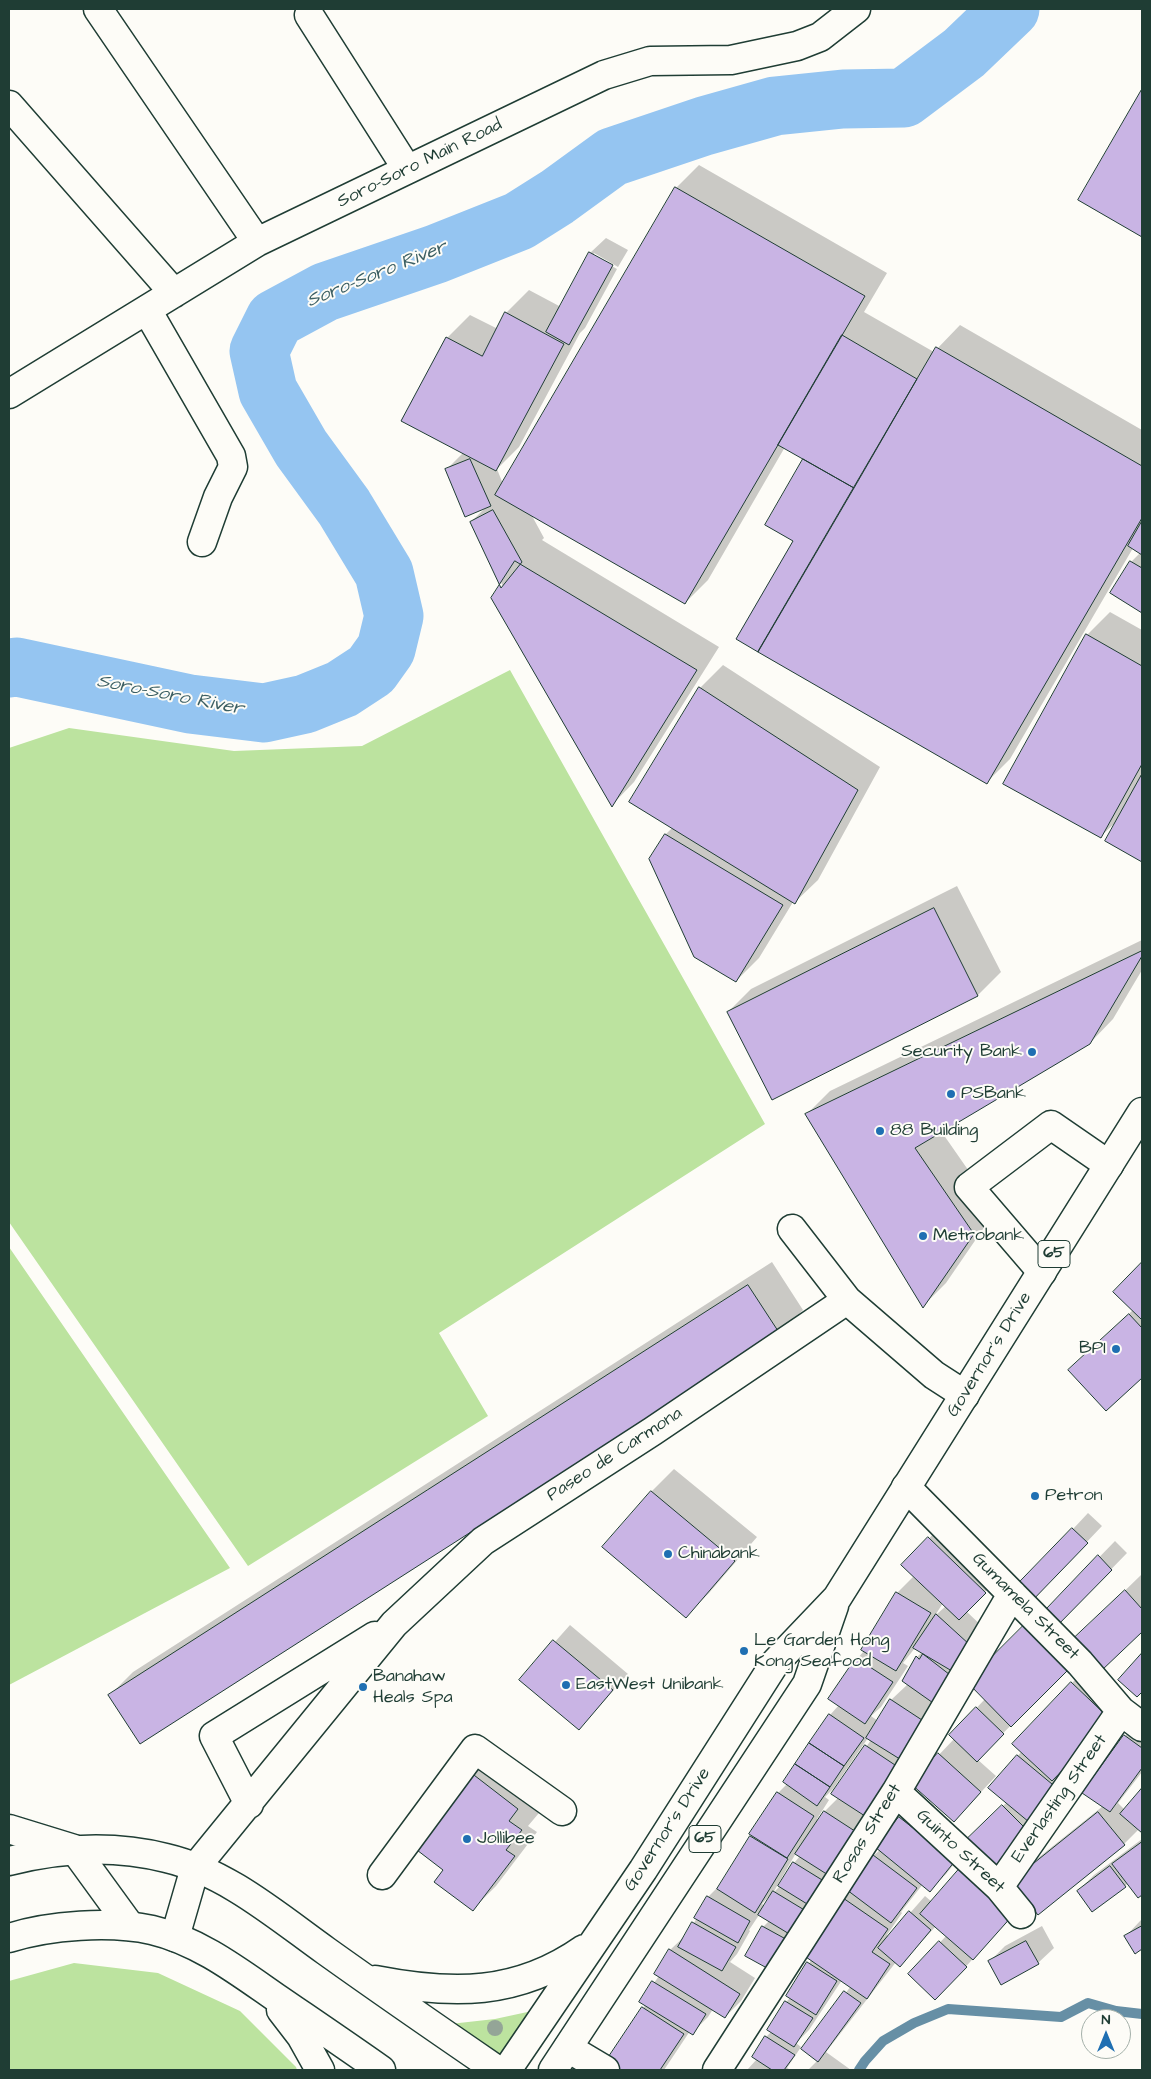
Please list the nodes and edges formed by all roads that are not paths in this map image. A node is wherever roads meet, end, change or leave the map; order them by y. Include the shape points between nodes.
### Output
1 (98, 9) edge
2 (856, 9) edge
3 (308, 15) dead end
4 (9, 105) edge
5 (408, 169) junction
6 (257, 242) junction
7 (174, 293) junction
8 (147, 310) junction
9 (9, 394) edge
10 (202, 542) dead end
11 (1142, 1112) edge
12 (1109, 1165) junction
13 (792, 1228) dead end
14 (1042, 1272) junction
15 (847, 1300) junction
16 (965, 1395) junction
17 (906, 1488) junction
18 (1012, 1594) junction
19 (837, 1598) junction
20 (394, 1624) junction
21 (1132, 1719) edge
22 (896, 1792) junction
23 (249, 1804) junction
24 (562, 1811) dead end
25 (9, 1829) edge
26 (74, 1849) junction
27 (9, 1861) edge
28 (196, 1868) junction
29 (382, 1876) dead end
30 (999, 1887) junction
31 (1021, 1914) dead end
32 (130, 1926) junction
33 (9, 1938) edge
34 (175, 1938) junction
35 (592, 1944) junction
36 (363, 1977) junction
37 (264, 1989) junction
38 (568, 2048) junction
39 (320, 2070) edge
40 (381, 2070) edge
41 (497, 2070) edge
42 (507, 2070) edge
43 (553, 2070) edge
44 (605, 2070) edge
45 (717, 2070) edge

1 - 6 main road
2 - 5 main road, Soro-Soro Main Road via 820,37 797,46 731,60 650,61 604,76
3 - 5 main road
4 - 7 main road
5 - 6 main road, Soro-Soro Main Road
6 - 7 main road, Soro-Soro Main Road
7 - 8 main road, Soro-Soro Main Road
8 - 9 main road, Soro-Soro Main Road
8 - 10 main road via 231,456 233,467
11 - 12 main road, Governor's Drive / 65
12 - 14 main road, Governor's Drive / 65
12 - 14 main road via 1051,1126 969,1188
13 - 15 main road
14 - 16 main road, Governor's Drive / 65
15 - 16 main road via 934,1375
15 - 20 main road, Paseo de Carmona via 483,1541
16 - 17 main road, Governor's Drive / 65
17 - 18 main road, Gumamela Street
17 - 19 main road, Governor's Drive / 65
18 - 21 main road, Gumamela Street
18 - 22 main road, Rosas Street
19 - 35 main road, Governor's Drive / 65 via 775,1663
19 - 38 main road, Governor's Drive / 65 via 807,1684
20 - 23 main road, Paseo de Carmona
20 - 23 main road, Paseo de Carmona via 214,1736
21 - 30 main road, Everlasting Street
22 - 30 main road, Guinto Street
22 - 45 main road, Rosas Street
23 - 28 main road, Paseo de Carmona
24 - 29 main road via 475,1749
25 - 26 main road
26 - 27 main road
26 - 28 main road via 133,1852
26 - 32 main road
28 - 34 main road
28 - 36 main road via 243,1894
30 - 31 main road, Guinto Street
32 - 33 main road via 62,1927
32 - 34 main road
34 - 37 main road via 199,1948
35 - 36 main road via 547,1972 501,1987 474,1990 416,1988
35 - 42 main road, Governor's Drive / 65
36 - 41 main road
37 - 39 main road via 301,2036
37 - 40 main road
38 - 43 main road, Governor's Drive / 65
38 - 44 main road

